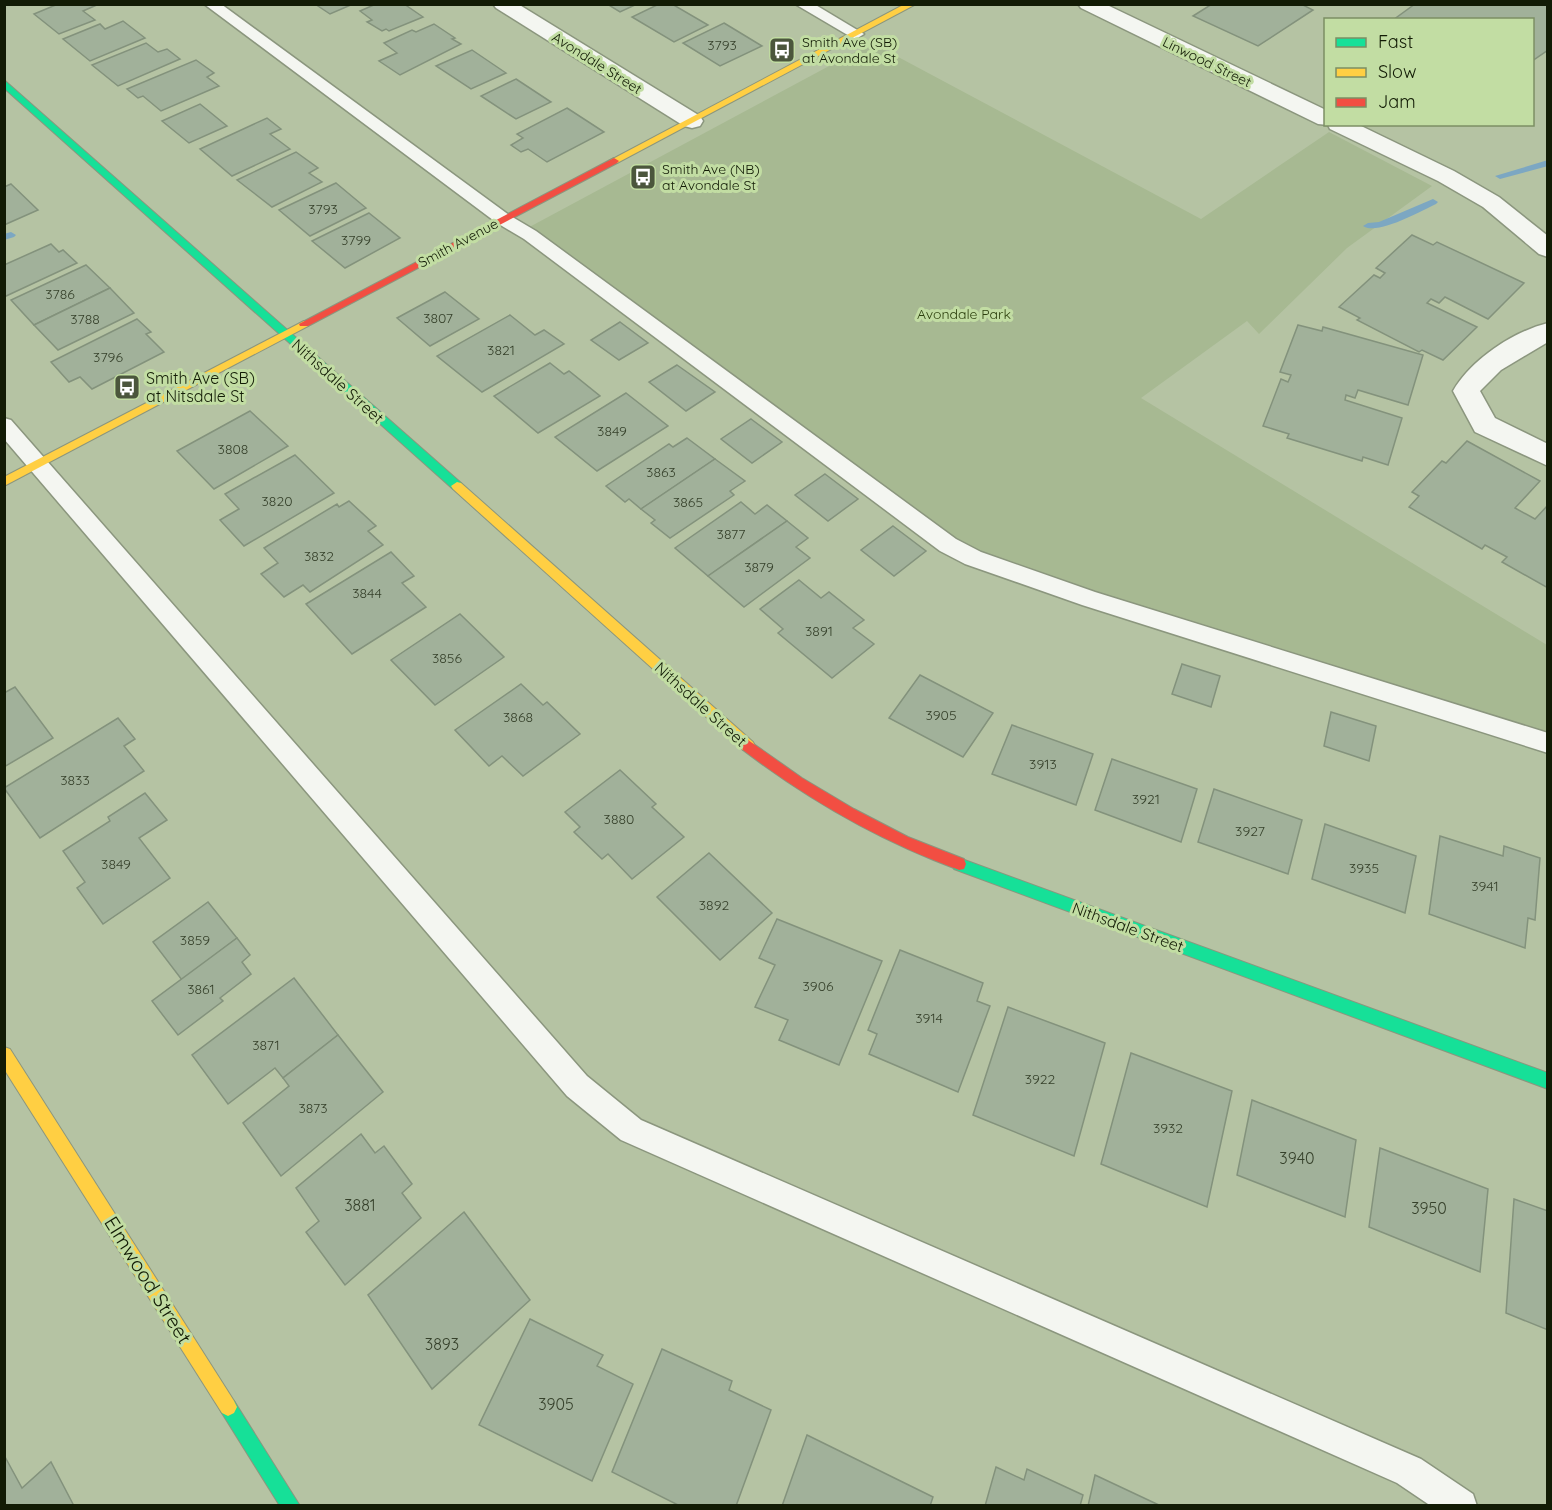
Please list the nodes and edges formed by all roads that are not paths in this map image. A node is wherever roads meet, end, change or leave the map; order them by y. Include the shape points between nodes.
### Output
1 (211, 4) edge
2 (503, 4) edge
3 (802, 4) edge
4 (912, 4) edge
5 (1088, 4) edge
6 (856, 34) junction
7 (4, 83) edge
8 (1324, 118) edge
9 (692, 121) junction
10 (1342, 126) edge
11 (503, 219) junction
12 (1548, 249) edge
13 (1548, 331) edge
14 (286, 334) junction
15 (4, 425) edge
16 (1548, 456) edge
17 (38, 464) junction
18 (4, 482) edge
19 (1548, 743) edge
20 (4, 1054) edge
21 (1548, 1081) edge
22 (291, 1506) edge
23 (1461, 1506) edge

1 - 11 lane
2 - 9 street, Avondale Street
3 - 6 lane
4 - 6 street, Smith Avenue
5 - 8 street, Linwood Street
6 - 9 street, Smith Avenue
7 - 14 street, Nithsdale Street
9 - 11 street, Smith Avenue
10 - 12 street via 1491,202
11 - 14 street, Smith Avenue
11 - 19 lane via 948,544 973,558 1090,599
13 - 16 street via 1497,360 1472,380 1466,392 1485,425
14 - 17 street, Smith Avenue
14 - 21 street, Nithsdale Street via 746,744 842,811 882,834 926,852
15 - 17 lane
17 - 18 street, Smith Avenue
17 - 23 lane via 577,1086 631,1130 1409,1471
20 - 22 street, Elmwood Street

